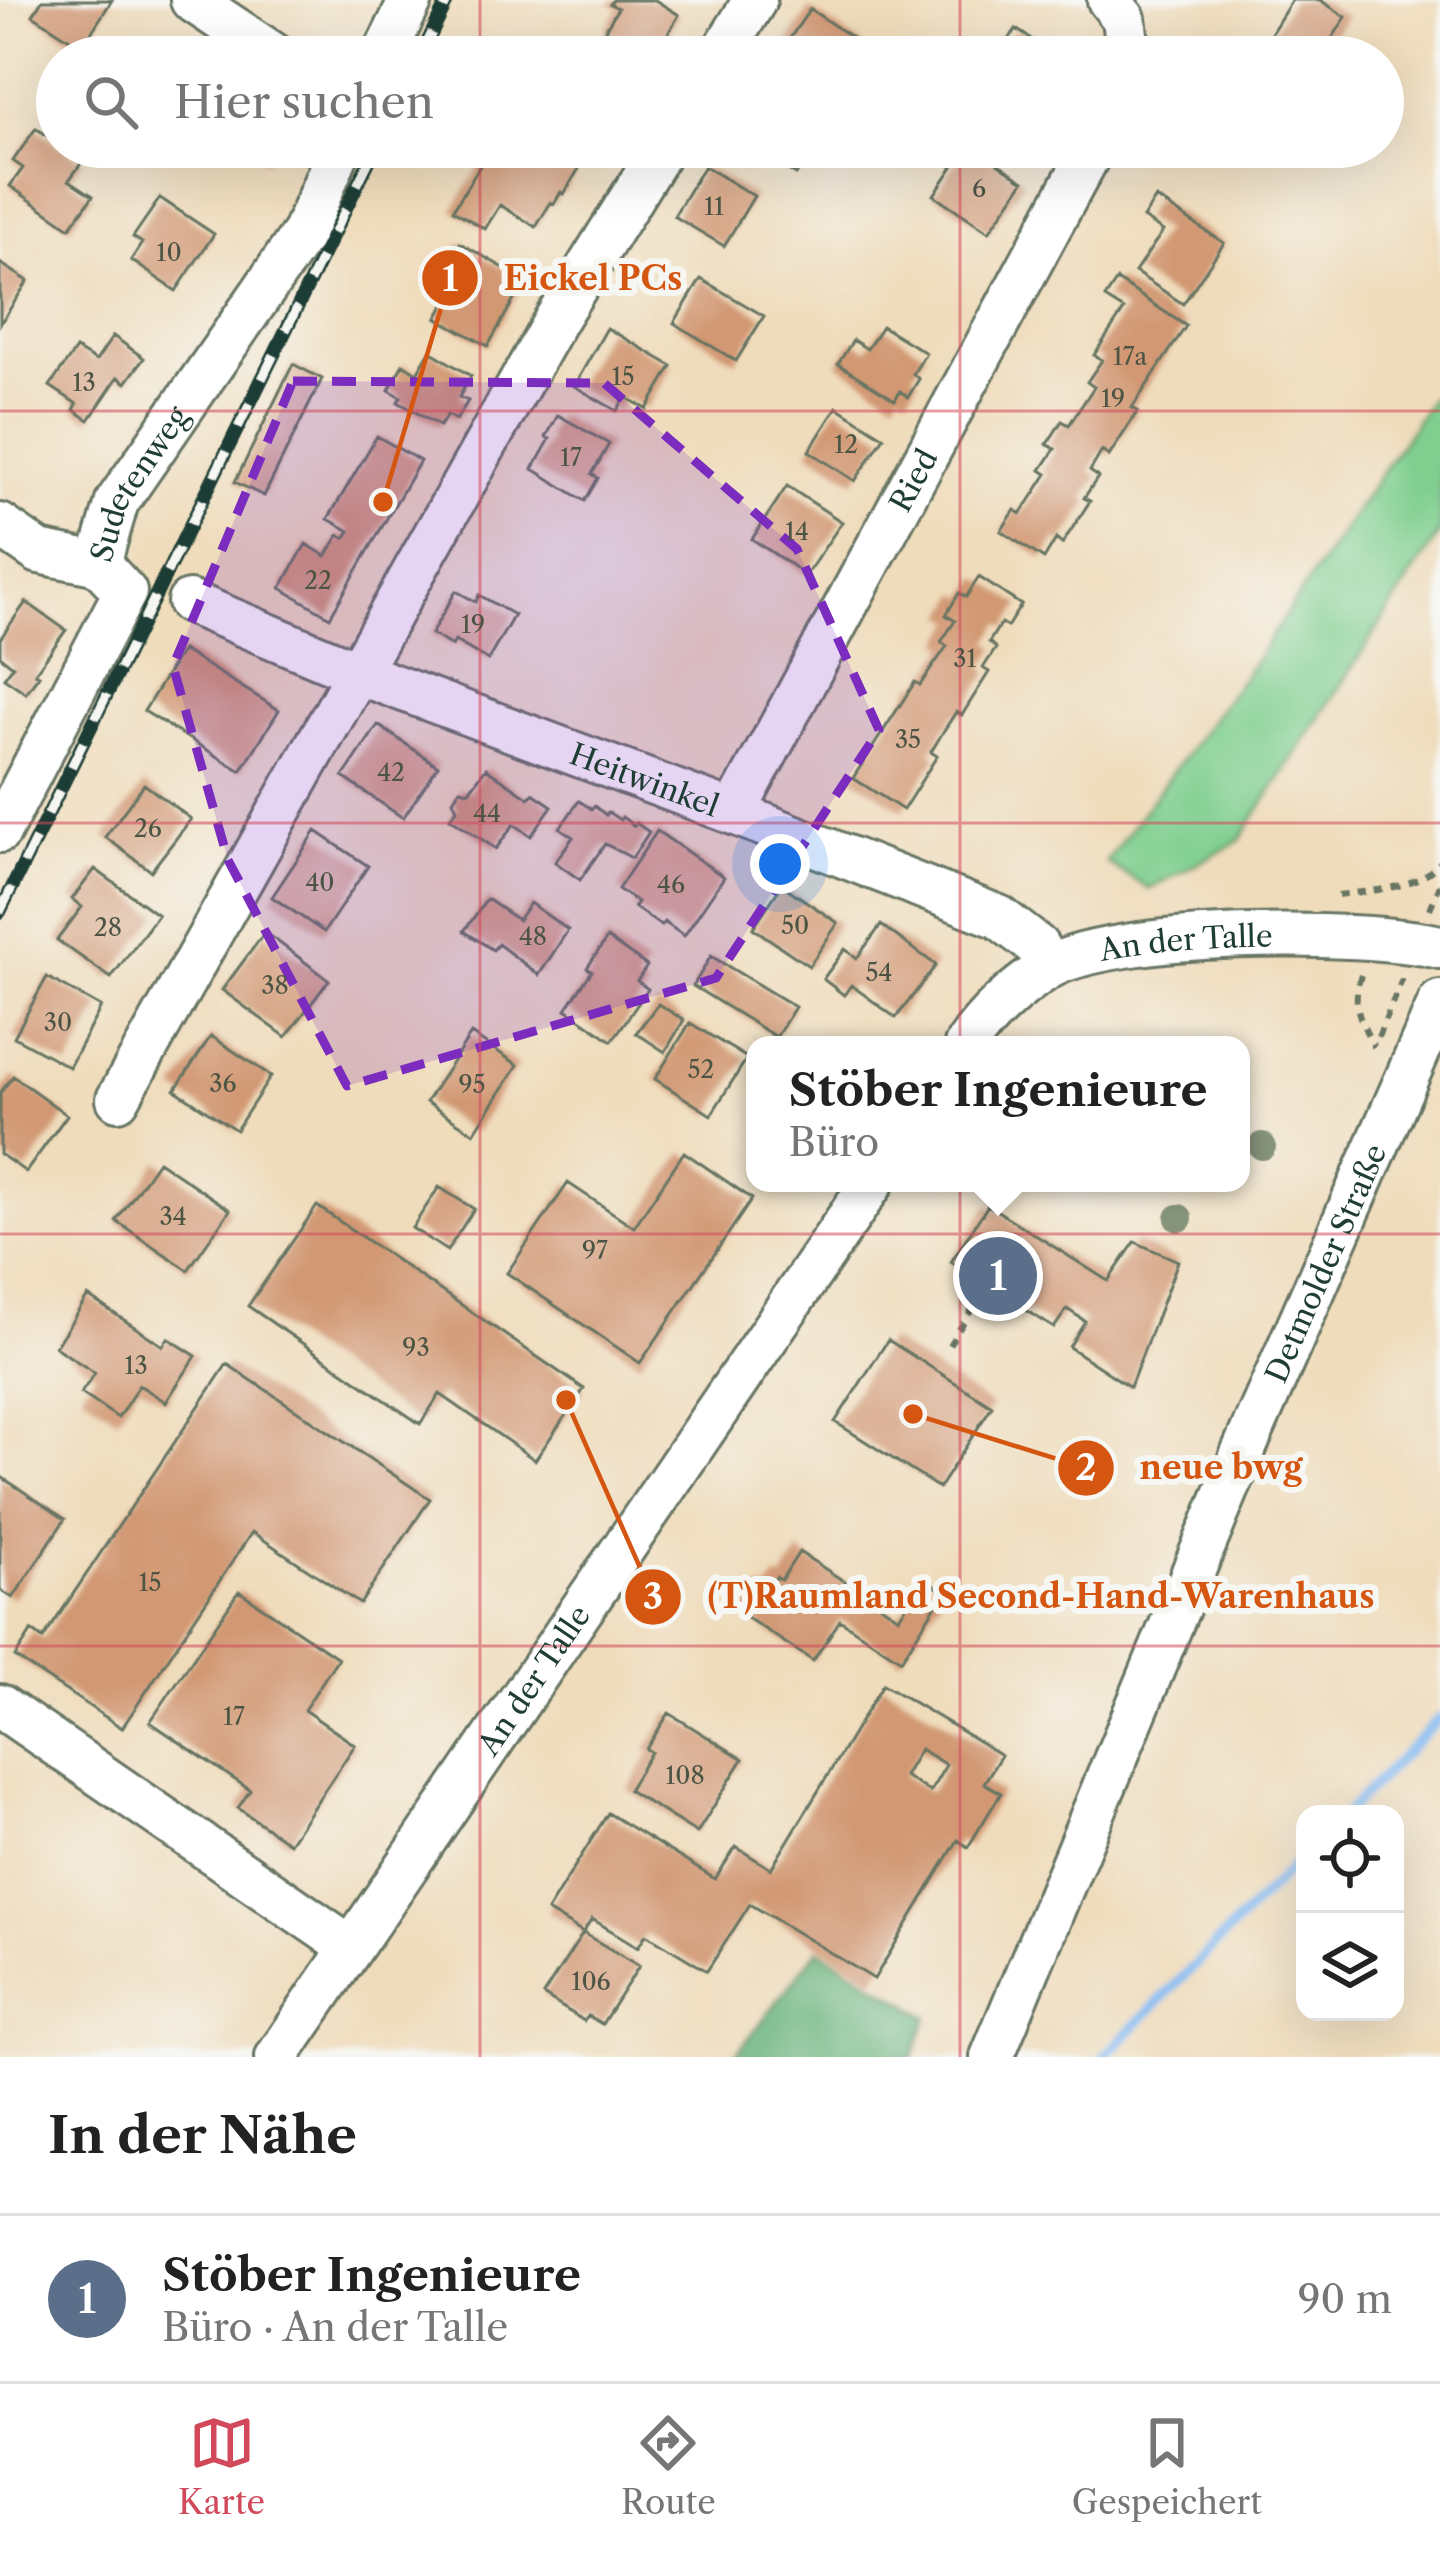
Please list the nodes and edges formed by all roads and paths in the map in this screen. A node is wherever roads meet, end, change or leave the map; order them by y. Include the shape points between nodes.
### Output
1 (192, 0) edge
2 (411, 0) edge
3 (755, 0) edge
4 (1109, 0) edge
5 (246, 36) edge
6 (393, 36) edge
7 (732, 36) edge
8 (1126, 36) edge
9 (331, 168) edge
10 (650, 168) edge
11 (1082, 168) edge
12 (0, 525) edge
13 (99, 564) junction
14 (189, 602) dead end
15 (356, 672) junction
16 (734, 813) junction
17 (0, 831) edge
18 (1440, 947) edge
19 (1049, 967) junction
20 (1440, 1002) edge
21 (972, 1036) edge
22 (118, 1099) dead end
23 (866, 1192) edge
24 (987, 1286) dead end
25 (949, 1345) dead end
26 (0, 1706) edge
27 (350, 1947) junction
28 (277, 2057) edge
29 (992, 2057) edge

1 - 5 street
2 - 6 street
3 - 7 street
4 - 8 street
9 - 13 street, Sudetenweg via 304,232 117,502
10 - 15 street
11 - 16 street, Ried
12 - 13 street via 39,552
13 - 17 street, Sudetenweg via 124,592
14 - 15 street, Heitwinkel
15 - 16 street, Heitwinkel
15 - 22 street
16 - 19 street, Heitwinkel via 999,917 1037,946
18 - 19 street, An der Talle via 1294,935 1182,940 1100,950
19 - 21 street, An der Talle
20 - 29 street, Detmolder Straße
23 - 27 street, An der Talle
24 - 25 path
26 - 27 street
27 - 28 street, An der Talle

